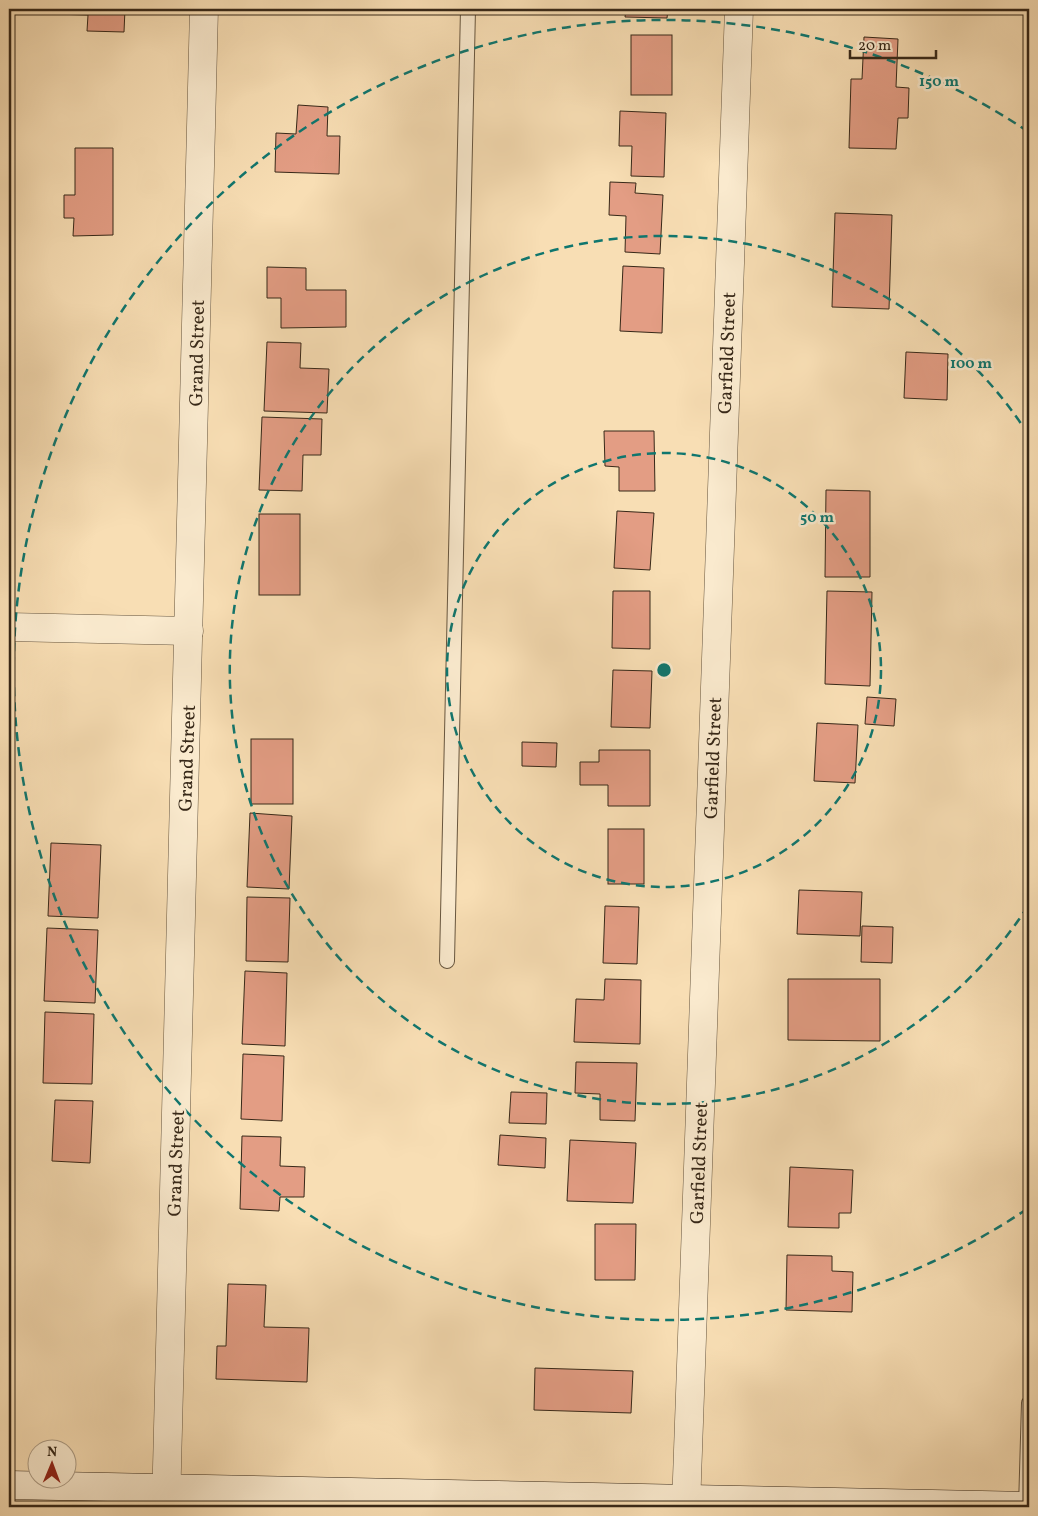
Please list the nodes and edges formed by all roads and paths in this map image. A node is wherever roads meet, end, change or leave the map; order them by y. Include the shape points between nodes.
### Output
1 (204, 9) edge
2 (468, 9) edge
3 (739, 9) edge
4 (9, 627) edge
5 (189, 631) junction
6 (447, 961) dead end
7 (1029, 1403) edge
8 (9, 1485) edge
9 (166, 1498) edge
10 (457, 1500) edge
11 (686, 1503) edge
12 (1027, 1506) edge

1 - 5 street, Grand Street
2 - 6 lane
3 - 11 street, Garfield Street
4 - 5 street
5 - 9 street, Grand Street
7 - 12 lane
8 - 9 street
9 - 10 street
10 - 11 street
11 - 12 street

